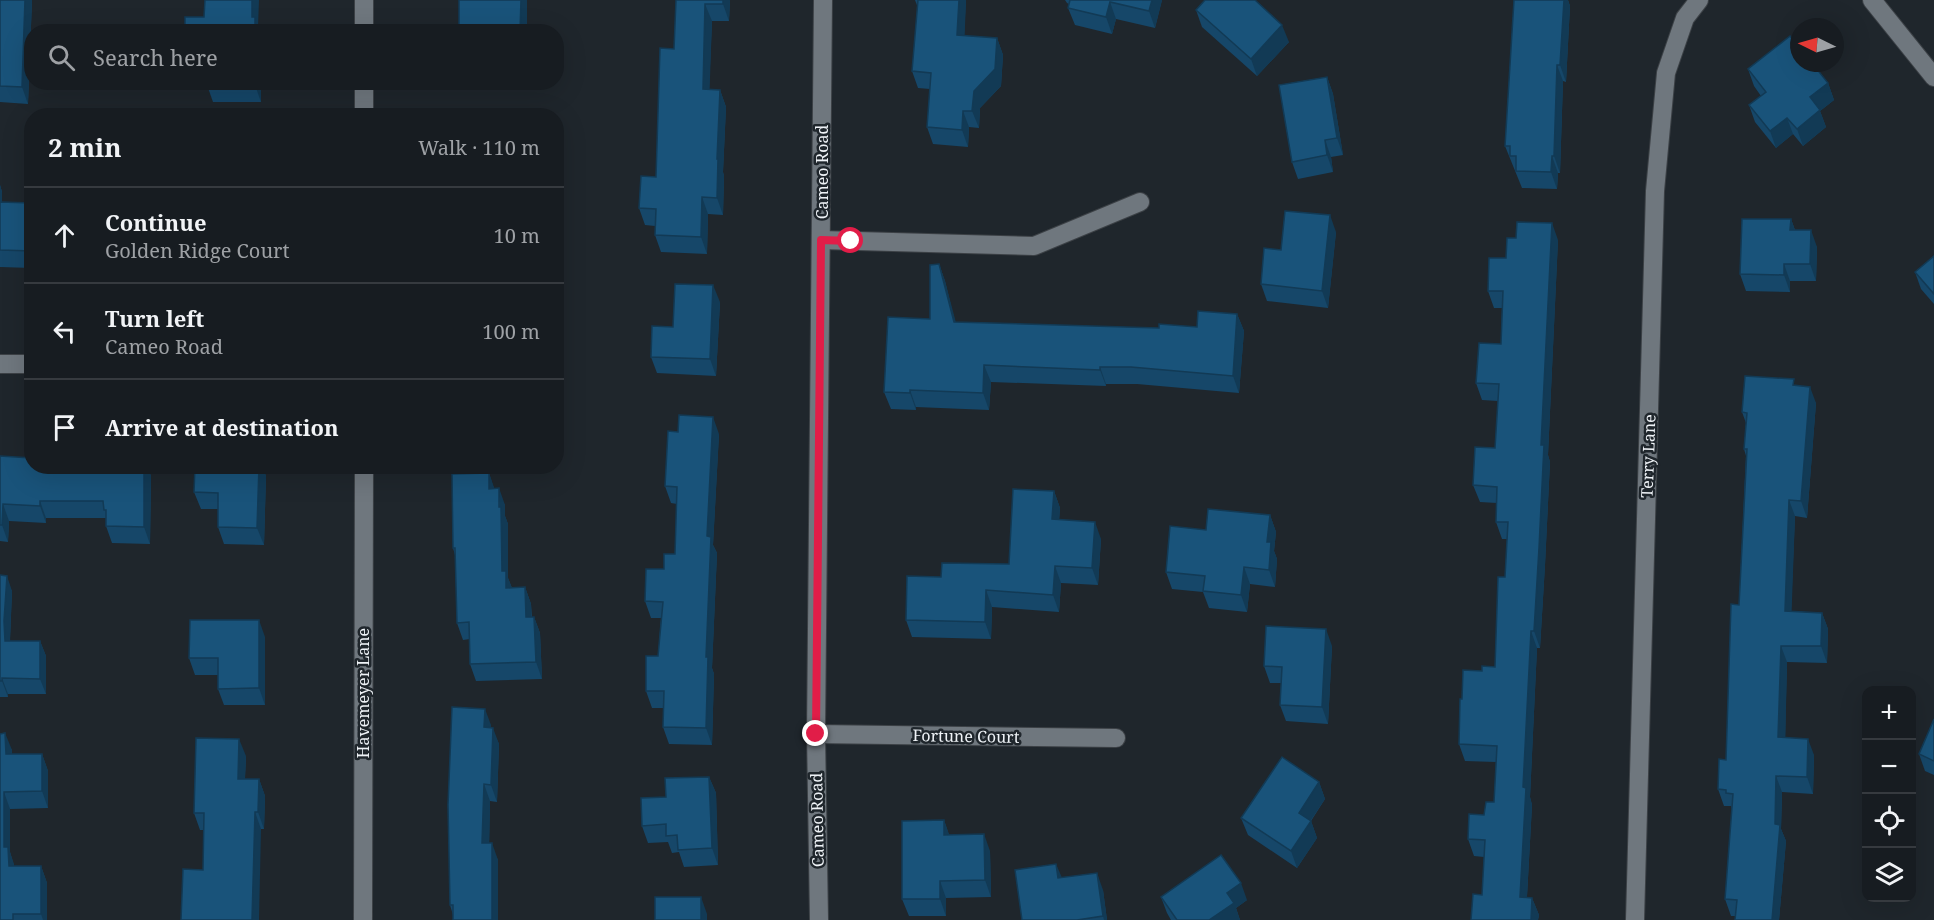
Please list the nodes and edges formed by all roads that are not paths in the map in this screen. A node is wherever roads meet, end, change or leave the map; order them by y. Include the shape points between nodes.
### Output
1 (364, 0) edge
2 (823, 0) edge
3 (1699, 0) edge
4 (1872, 0) edge
5 (364, 24) edge
6 (1934, 77) edge
7 (364, 90) edge
8 (364, 108) edge
9 (1140, 202) dead end
10 (821, 240) junction
11 (0, 364) edge
12 (24, 364) edge
13 (364, 474) edge
14 (816, 734) junction
15 (1116, 738) dead end
16 (363, 920) edge
17 (819, 920) edge
18 (1635, 920) edge

1 - 5 street
2 - 10 street, Cameo Road
3 - 18 street, Terry Lane via 1685,18 1666,73 1656,191
4 - 6 street
7 - 8 street
9 - 10 street via 1034,246
10 - 14 street, Cameo Road
11 - 12 street
13 - 16 street, Havemeyer Lane
14 - 15 street, Fortune Court
14 - 17 street, Cameo Road

